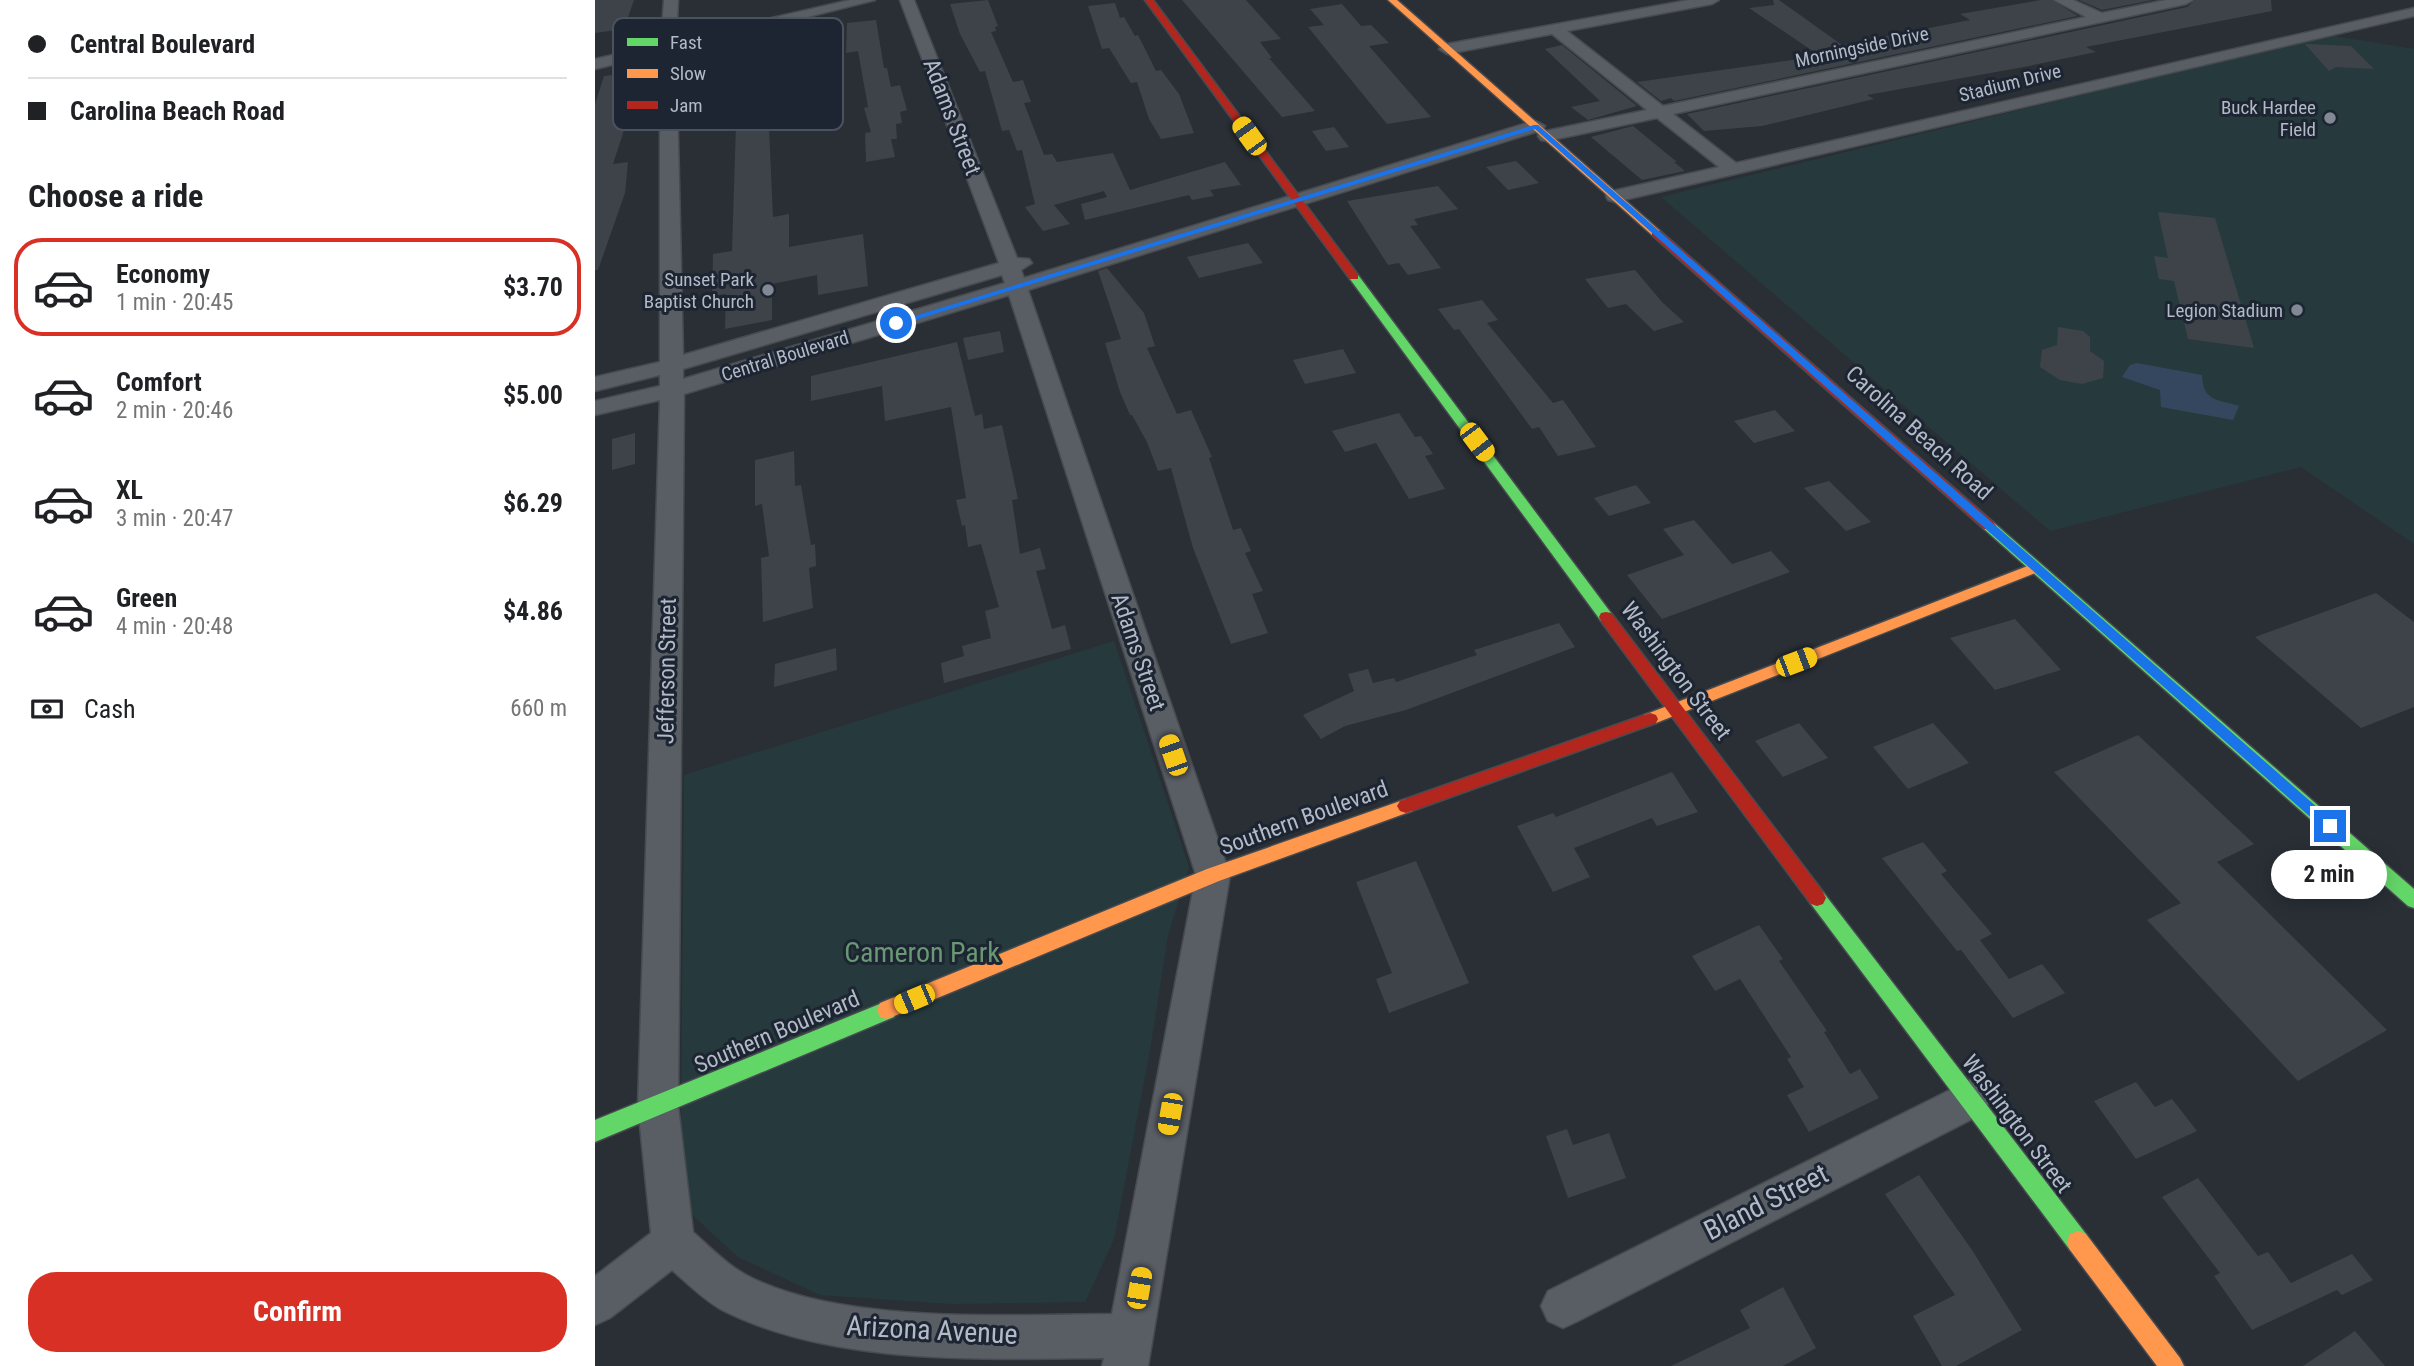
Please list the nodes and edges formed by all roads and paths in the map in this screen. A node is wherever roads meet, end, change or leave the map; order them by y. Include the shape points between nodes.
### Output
1 (671, 0) edge
2 (826, 0) edge
3 (868, 0) edge
4 (907, 0) edge
5 (1149, 0) edge
6 (1392, 0) edge
7 (1711, 0) edge
8 (2061, 0) edge
9 (2186, 0) edge
10 (2414, 12) edge
11 (671, 18) edge
12 (758, 18) edge
13 (781, 18) edge
14 (2100, 18) junction
15 (1562, 23) junction
16 (1447, 49) junction
17 (613, 50) edge
18 (595, 53) edge
19 (613, 58) edge
20 (595, 64) edge
21 (1658, 111) junction
22 (1534, 125) junction
23 (670, 130) edge
24 (1734, 170) junction
25 (1291, 192) junction
26 (1615, 196) junction
27 (1012, 277) junction
28 (671, 378) junction
29 (595, 384) edge
30 (595, 408) edge
31 (2035, 568) junction
32 (1675, 710) junction
33 (1213, 875) junction
34 (2414, 900) edge
35 (1970, 1099) junction
36 (658, 1106) junction
37 (595, 1131) edge
38 (673, 1243) junction
39 (595, 1303) edge
40 (1563, 1306) dead end
41 (1127, 1351) edge
42 (2172, 1366) edge

1 - 11 street, Jefferson Street
2 - 12 street
3 - 13 street
4 - 27 street, Adams Street
5 - 25 main road, Washington Street
6 - 16 main road, Carolina Beach Road
7 - 15 street
8 - 14 street
9 - 14 street, Morningside Drive
10 - 24 street, Stadium Drive
14 - 21 street, Morningside Drive
15 - 16 street
15 - 21 street
16 - 22 main road, Carolina Beach Road
17 - 18 street
19 - 20 street
21 - 22 street, Morningside Drive
21 - 24 street
22 - 25 street, Central Boulevard
22 - 26 main road, Carolina Beach Road
23 - 28 street, Jefferson Street
24 - 26 street, Stadium Drive
25 - 27 street, Central Boulevard
25 - 32 main road, Washington Street
26 - 31 main road, Carolina Beach Road
27 - 28 street, Central Boulevard
27 - 33 street, Adams Street
28 - 29 street, Central Boulevard
28 - 30 street, Central Boulevard
28 - 36 street, Jefferson Street
31 - 32 main road, Southern Boulevard
31 - 34 main road, Carolina Beach Road
32 - 33 main road, Southern Boulevard
32 - 35 main road, Washington Street
33 - 36 main road, Southern Boulevard
33 - 41 street, Adams Street
35 - 40 street, Bland Street
35 - 42 main road, Washington Street
36 - 37 main road, Southern Boulevard
36 - 38 street, Jefferson Street
38 - 39 street
38 - 41 street, Arizona Avenue via 742,1298 827,1324

